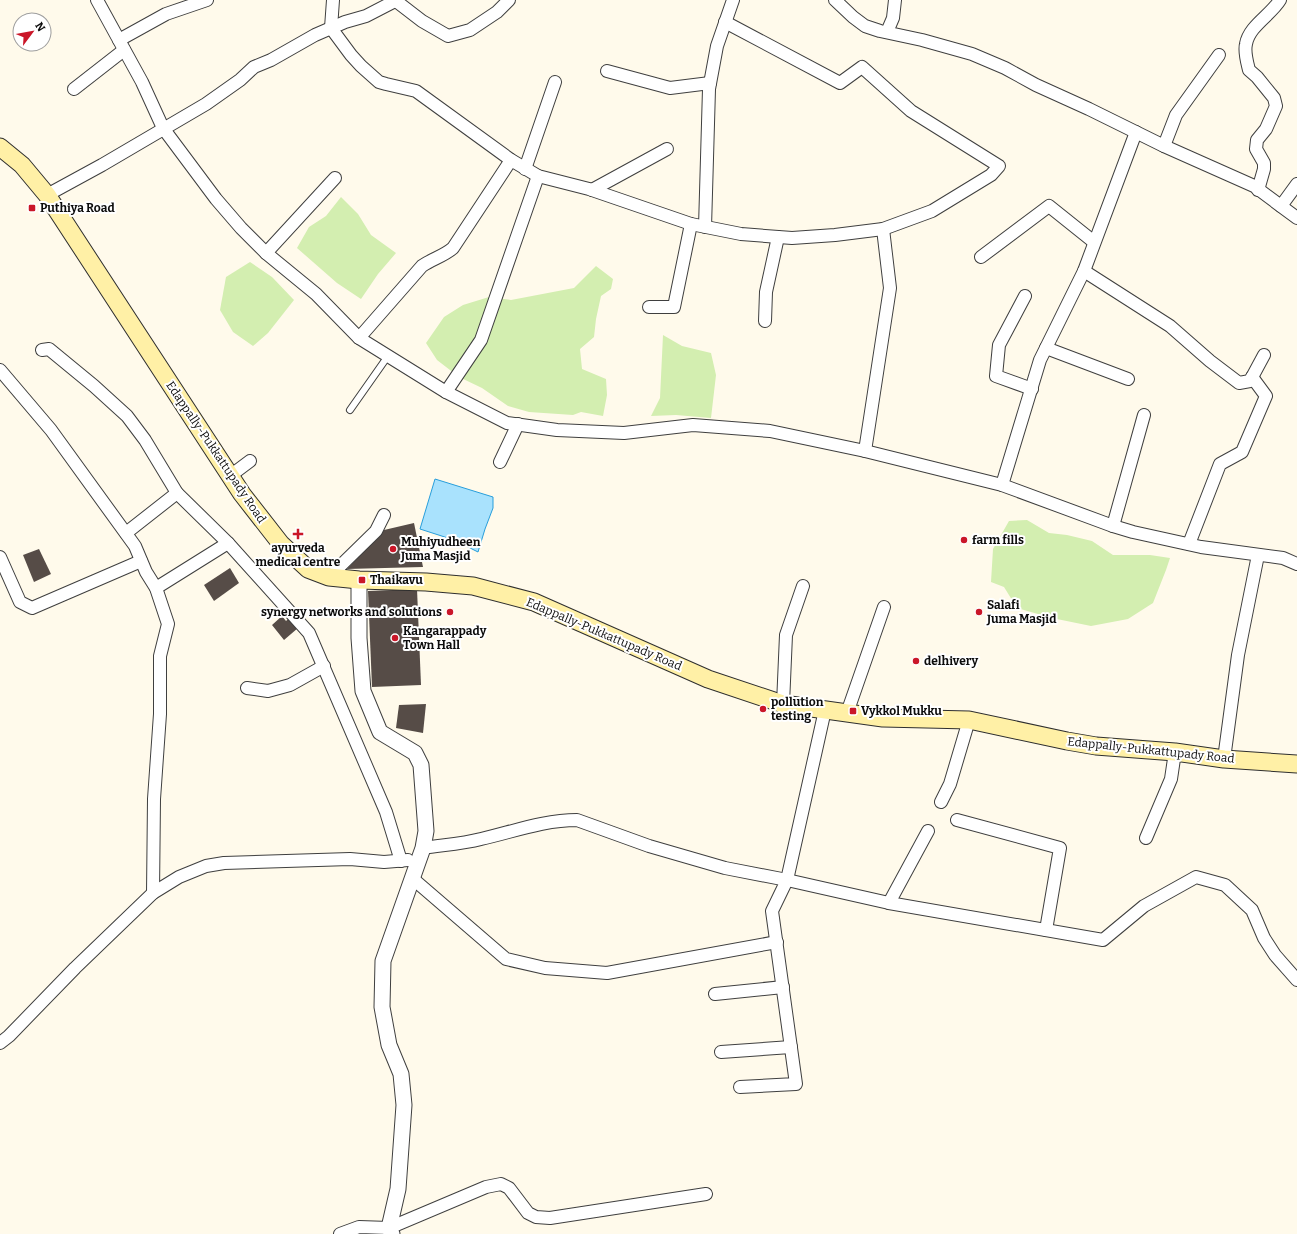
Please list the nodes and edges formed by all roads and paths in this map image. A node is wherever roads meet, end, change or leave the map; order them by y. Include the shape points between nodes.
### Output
1 (97, 0) edge
2 (207, 0) edge
3 (333, 0) edge
4 (396, 0) edge
5 (509, 0) edge
6 (733, 0) edge
7 (835, 0) edge
8 (896, 0) edge
9 (1280, 0) edge
10 (725, 22) junction
11 (331, 28) junction
12 (887, 32) junction
13 (122, 45) junction
14 (1219, 55) dead end
15 (607, 71) dead end
16 (555, 82) dead end
17 (710, 83) junction
18 (74, 89) dead end
19 (164, 128) junction
20 (1136, 132) junction
21 (1164, 146) junction
22 (1, 149) edge
23 (667, 149) dead end
24 (511, 160) junction
25 (525, 169) junction
26 (538, 176) junction
27 (335, 178) dead end
28 (1297, 184) edge
29 (592, 190) junction
30 (1258, 190) junction
31 (47, 195) junction
32 (1281, 206) junction
33 (1297, 218) edge
34 (691, 224) junction
35 (705, 227) junction
36 (883, 229) junction
37 (778, 237) junction
38 (1094, 242) junction
39 (266, 253) junction
40 (981, 257) dead end
41 (1084, 271) junction
42 (1025, 296) dead end
43 (649, 307) dead end
44 (765, 320) dead end
45 (359, 338) junction
46 (1046, 348) junction
47 (42, 350) dead end
48 (1264, 354) dead end
49 (388, 356) junction
50 (0, 370) edge
51 (1252, 377) junction
52 (1128, 379) dead end
53 (1032, 389) junction
54 (446, 392) junction
55 (350, 410) dead end
56 (1144, 415) dead end
57 (518, 424) junction
58 (865, 451) junction
59 (250, 461) dead end
60 (500, 462) dead end
61 (230, 476) junction
62 (1002, 485) junction
63 (177, 492) junction
64 (384, 515) dead end
65 (1113, 526) junction
66 (126, 533) junction
67 (228, 543) junction
68 (1188, 544) junction
69 (1258, 555) junction
70 (0, 556) edge
71 (140, 561) junction
72 (1297, 564) edge
73 (329, 577) junction
74 (359, 580) junction
75 (803, 586) dead end
76 (156, 588) junction
77 (884, 607) dead end
78 (324, 666) junction
79 (247, 688) dead end
80 (783, 704) junction
81 (825, 710) junction
82 (847, 713) junction
83 (969, 720) junction
84 (1175, 752) junction
85 (1224, 759) junction
86 (1297, 764) edge
87 (941, 802) dead end
88 (958, 820) dead end
89 (928, 831) dead end
90 (1146, 838) dead end
91 (421, 854) junction
92 (401, 861) junction
93 (412, 878) junction
94 (787, 880) junction
95 (153, 893) junction
96 (890, 903) junction
97 (1046, 930) junction
98 (777, 942) junction
99 (1297, 980) edge
100 (783, 988) junction
101 (715, 994) dead end
102 (0, 1043) edge
103 (791, 1047) junction
104 (721, 1052) dead end
105 (740, 1087) dead end
106 (706, 1194) dead end
107 (391, 1231) edge
108 (340, 1234) edge

1 - 13 street
2 - 13 street via 166,14
3 - 11 street
4 - 5 street via 422,21 448,36 470,30 497,12
4 - 11 street via 366,16
6 - 10 street
7 - 12 street via 865,26
8 - 12 street
9 - 30 street via 1249,34 1246,45 1248,70 1274,98 1276,106 1266,129 1257,140 1256,149 1264,163
10 - 17 street via 716,46
10 - 36 street via 840,83 862,68 911,111 999,166 991,176 932,212
11 - 19 street via 254,67 206,104
11 - 24 street via 372,77 386,84 416,91
12 - 20 street via 972,54
13 - 18 street
13 - 19 street
14 - 21 street via 1176,115
15 - 17 street via 670,88
16 - 25 street
17 - 35 street
19 - 31 street
19 - 39 street via 216,199
20 - 21 street
20 - 38 street
21 - 30 street
22 - 31 main road, Edappally-Pukkattupady Road via 22,165
23 - 29 street
24 - 25 street
24 - 45 street via 453,248 422,266
25 - 26 street
26 - 29 street
26 - 54 street via 481,340
27 - 39 street
28 - 32 street
29 - 34 street
30 - 32 street
31 - 61 main road, Edappally-Pukkattupady Road
32 - 33 street
34 - 35 street
34 - 43 street via 674,307
35 - 37 street via 741,234
36 - 37 street via 835,235
36 - 58 street via 890,288
37 - 44 street via 766,292
38 - 40 street via 1049,206
38 - 41 street
39 - 45 street via 316,294
41 - 46 street
41 - 51 street via 1170,326 1238,382 1250,381
42 - 53 street via 999,345 996,376
45 - 49 street
46 - 52 street
46 - 53 street
47 - 63 street via 49,349 127,416
48 - 51 street
49 - 54 street
49 - 55 lane
50 - 66 street via 51,430
51 - 68 street via 1266,396 1242,452 1220,464
53 - 62 street
54 - 57 street via 507,423
56 - 65 street
57 - 58 street via 556,430 624,433 693,425 770,431
57 - 60 street
58 - 62 street
59 - 61 street
61 - 73 main road, Edappally-Pukkattupady Road via 281,544 308,569
62 - 65 street
63 - 66 street
63 - 67 street
64 - 73 street via 376,531
65 - 68 street
66 - 71 street via 135,546
67 - 76 street
67 - 78 street via 309,633
68 - 69 street
69 - 72 street via 1283,558
69 - 85 street via 1238,655
70 - 71 street via 20,602 32,608
71 - 76 street
73 - 74 main road, Edappally-Pukkattupady Road
74 - 80 main road, Edappally-Pukkattupady Road via 473,586 534,602 708,679
74 - 91 street via 362,691 380,732 415,754 421,765 426,830
75 - 80 street via 786,635
76 - 95 street via 168,624 160,656
77 - 82 street
78 - 79 street via 290,685 268,691
78 - 92 street via 386,812
80 - 81 main road, Edappally-Pukkattupady Road
81 - 82 main road, Edappally-Pukkattupady Road
81 - 94 street
82 - 83 main road, Edappally-Pukkattupady Road via 883,718
83 - 84 main road, Edappally-Pukkattupady Road via 1096,746
83 - 87 street via 950,784
84 - 85 main road, Edappally-Pukkattupady Road
84 - 90 street via 1171,779
85 - 86 main road, Edappally-Pukkattupady Road
88 - 97 street via 1060,848
89 - 96 street
91 - 92 street
91 - 93 street
91 - 94 street via 553,822 576,820 649,846 726,868
92 - 95 street via 350,859 224,863 206,866 186,874
93 - 98 street via 506,959 545,968 606,973
93 - 107 street via 383,961 382,1007 389,1045 401,1074 404,1105 398,1189
94 - 96 street
94 - 98 street via 772,911
95 - 102 street
96 - 97 street
97 - 99 street via 1103,940 1144,906 1196,877 1225,885 1252,910 1264,938
98 - 100 street
100 - 101 street
100 - 103 street
103 - 104 street
103 - 105 street via 796,1084
106 - 107 street via 550,1218 536,1217 528,1213 509,1188 501,1184 486,1187
107 - 108 street via 359,1227

